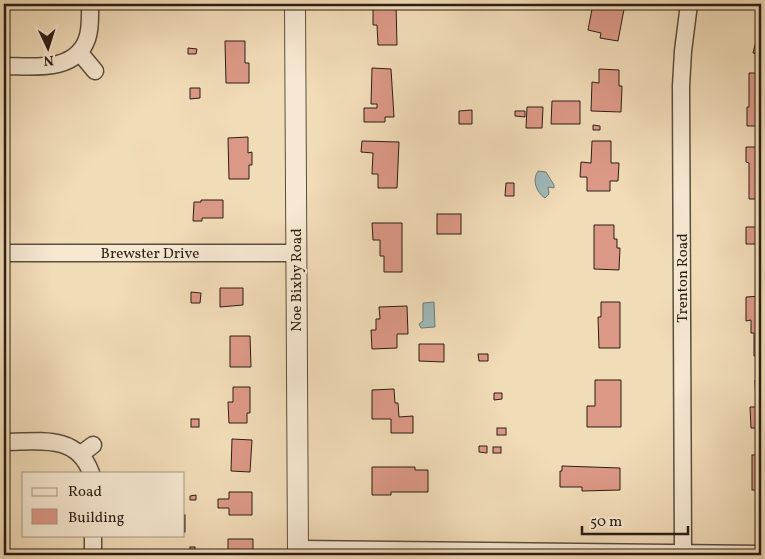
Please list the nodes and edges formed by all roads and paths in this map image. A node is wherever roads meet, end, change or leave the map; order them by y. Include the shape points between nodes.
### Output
1 (90, 4) edge
2 (295, 4) edge
3 (689, 4) edge
4 (80, 52) junction
5 (4, 66) edge
6 (95, 71) dead end
7 (4, 253) edge
8 (296, 253) junction
9 (4, 442) edge
10 (91, 472) edge
11 (93, 536) edge
12 (298, 552) edge
13 (683, 552) junction
14 (761, 554) edge
15 (93, 555) edge

1 - 4 street via 87,39
2 - 8 street, Noe Bixby Road
3 - 13 street, Trenton Road via 681,86
4 - 5 street via 54,66
4 - 6 street
7 - 8 street, Brewster Drive
8 - 12 street, Noe Bixby Road
9 - 10 street via 51,442 87,449
11 - 15 street
12 - 13 street
13 - 14 street

